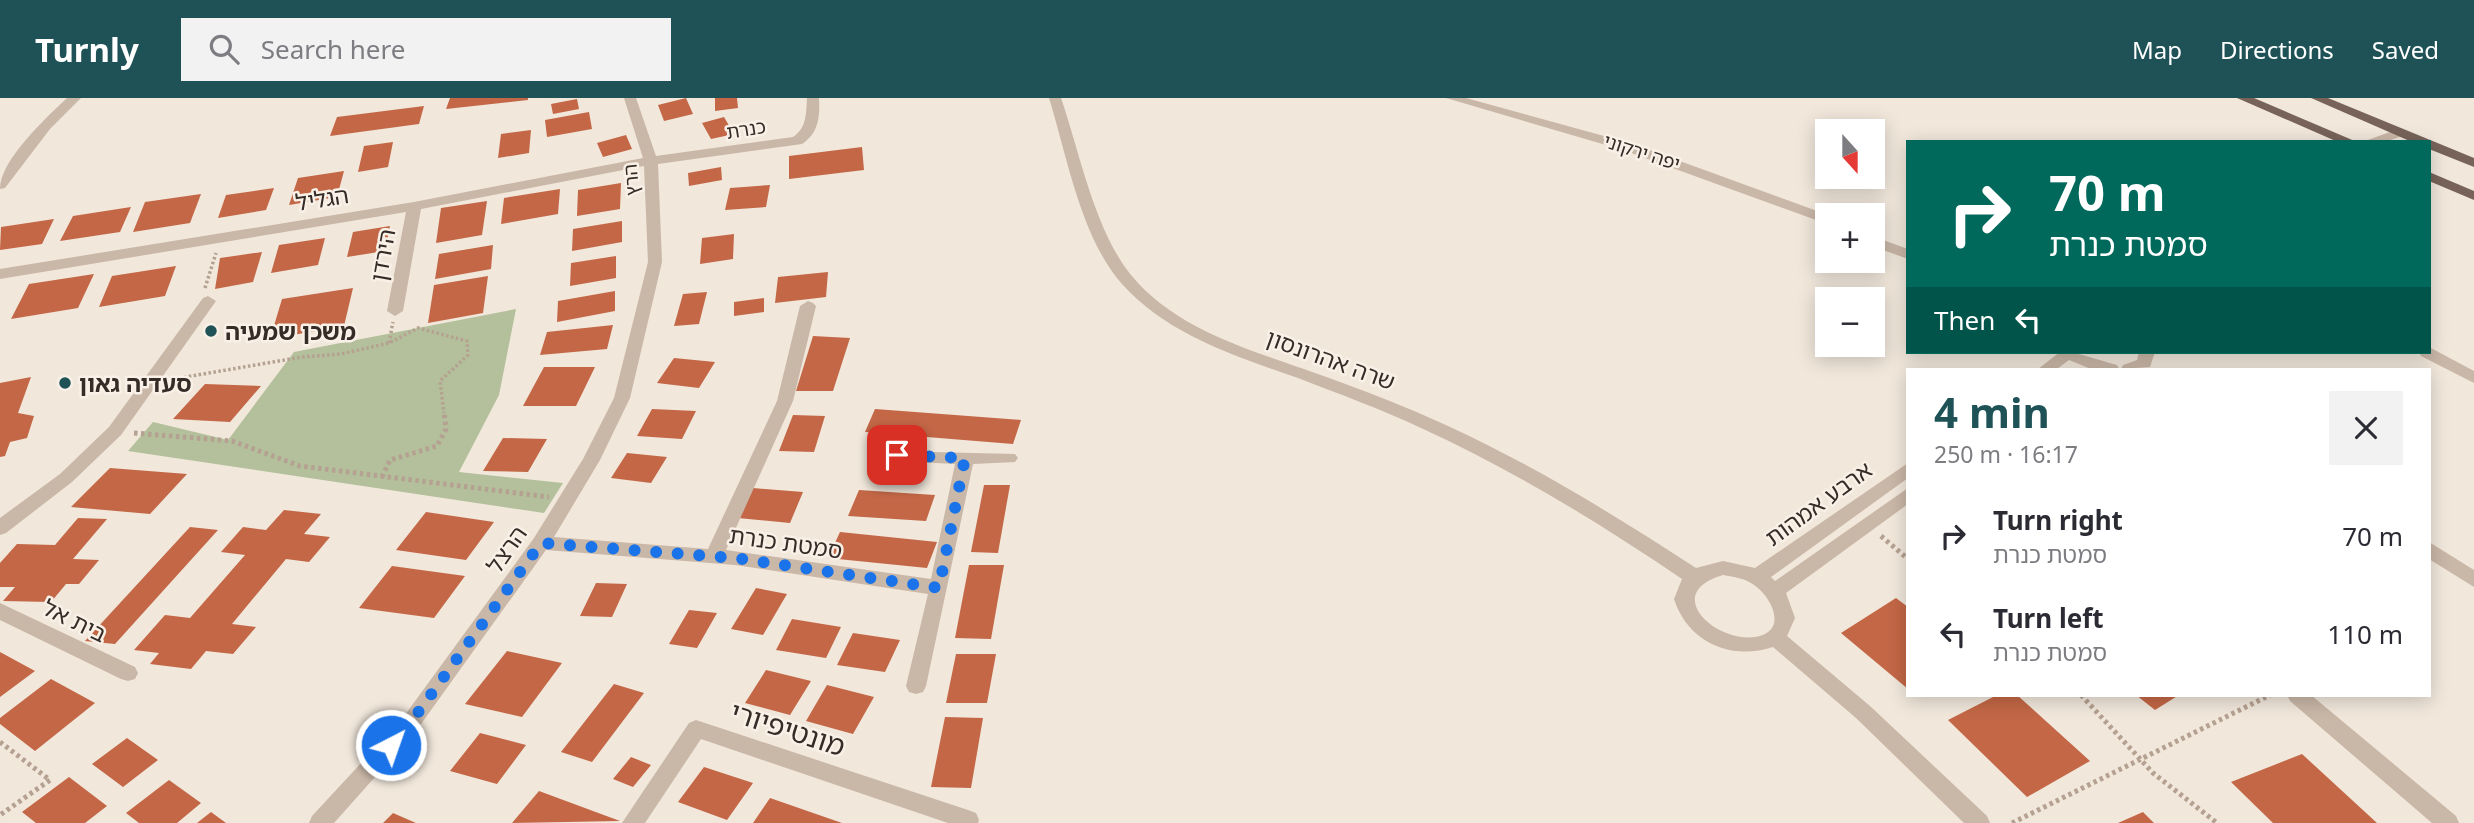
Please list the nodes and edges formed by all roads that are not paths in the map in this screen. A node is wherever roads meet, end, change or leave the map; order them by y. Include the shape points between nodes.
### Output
1 (75, 98) edge
2 (630, 98) edge
3 (813, 98) edge
4 (1055, 98) edge
5 (1452, 98) edge
6 (2243, 98) edge
7 (2317, 98) edge
8 (2274, 110) junction
9 (2398, 137) edge
10 (2312, 140) edge
11 (2345, 140) edge
12 (2381, 140) edge
13 (2431, 145) edge
14 (651, 160) junction
15 (2474, 163) edge
16 (2431, 177) edge
17 (2, 181) edge
18 (2431, 185) edge
19 (2474, 196) edge
20 (414, 206) junction
21 (1815, 216) edge
22 (1885, 245) edge
23 (1906, 254) edge
24 (655, 262) joint
25 (0, 274) edge
26 (208, 301) road end
27 (808, 306) dead end
28 (395, 311) dead end
29 (2066, 354) edge
30 (2071, 354) edge
31 (2431, 354) edge
32 (2084, 366) edge
33 (2047, 368) edge
34 (2102, 368) edge
35 (2474, 378) edge
36 (897, 455) dead end
37 (965, 458) junction
38 (1009, 458) dead end
39 (1906, 470) edge
40 (1906, 495) edge
41 (0, 528) edge
42 (541, 543) junction
43 (2431, 550) edge
44 (714, 557) junction
45 (1694, 577) junction
46 (1757, 578) junction
47 (2474, 580) edge
48 (939, 588) junction
49 (1775, 591) junction
50 (0, 611) edge
51 (1775, 637) junction
52 (128, 673) dead end
53 (916, 686) dead end
54 (2299, 697) edge
55 (968, 820) dead end
56 (320, 823) edge
57 (633, 823) edge
58 (1979, 823) edge
59 (2448, 823) edge

1 - 17 street
2 - 14 street, הרץ
3 - 14 street, כנרת via 810,130 797,141
4 - 45 street, שרה אהרונסון via 1105,247 1138,292 1180,325 1228,349 1443,431 1596,512
5 - 21 street, יפה ירקוני via 1628,147
6 - 8 main road
7 - 9 main road
8 - 10 main road
8 - 11 main road
9 - 12 street
13 - 15 main road
14 - 20 street, הגליל
14 - 24 street, הרץ
16 - 19 main road
18 - 19 main road
20 - 25 street, הגליל
20 - 28 street, הירדן
22 - 23 street
24 - 42 street, הרצל via 622,398
26 - 41 street via 115,431 66,478
27 - 44 street via 785,401
29 - 33 street
30 - 32 street
31 - 35 street
32 - 34 street
36 - 37 street
37 - 38 street
37 - 48 street
39 - 46 street, ארבע אמהות
40 - 49 street, ארבע אמהות
42 - 44 street, סמטת כנרת
42 - 56 street, הרצל via 409,725
43 - 47 street
44 - 48 street, סמטת כנרת
45 - 46 street via 1723,568
45 - 51 street via 1684,590 1684,605 1691,620 1706,633 1746,646
46 - 49 street
48 - 53 street
49 - 51 street via 1786,622
50 - 52 street, בית אל
51 - 58 street via 1872,720
54 - 59 street
55 - 57 street, מונטיפיורי via 696,729

